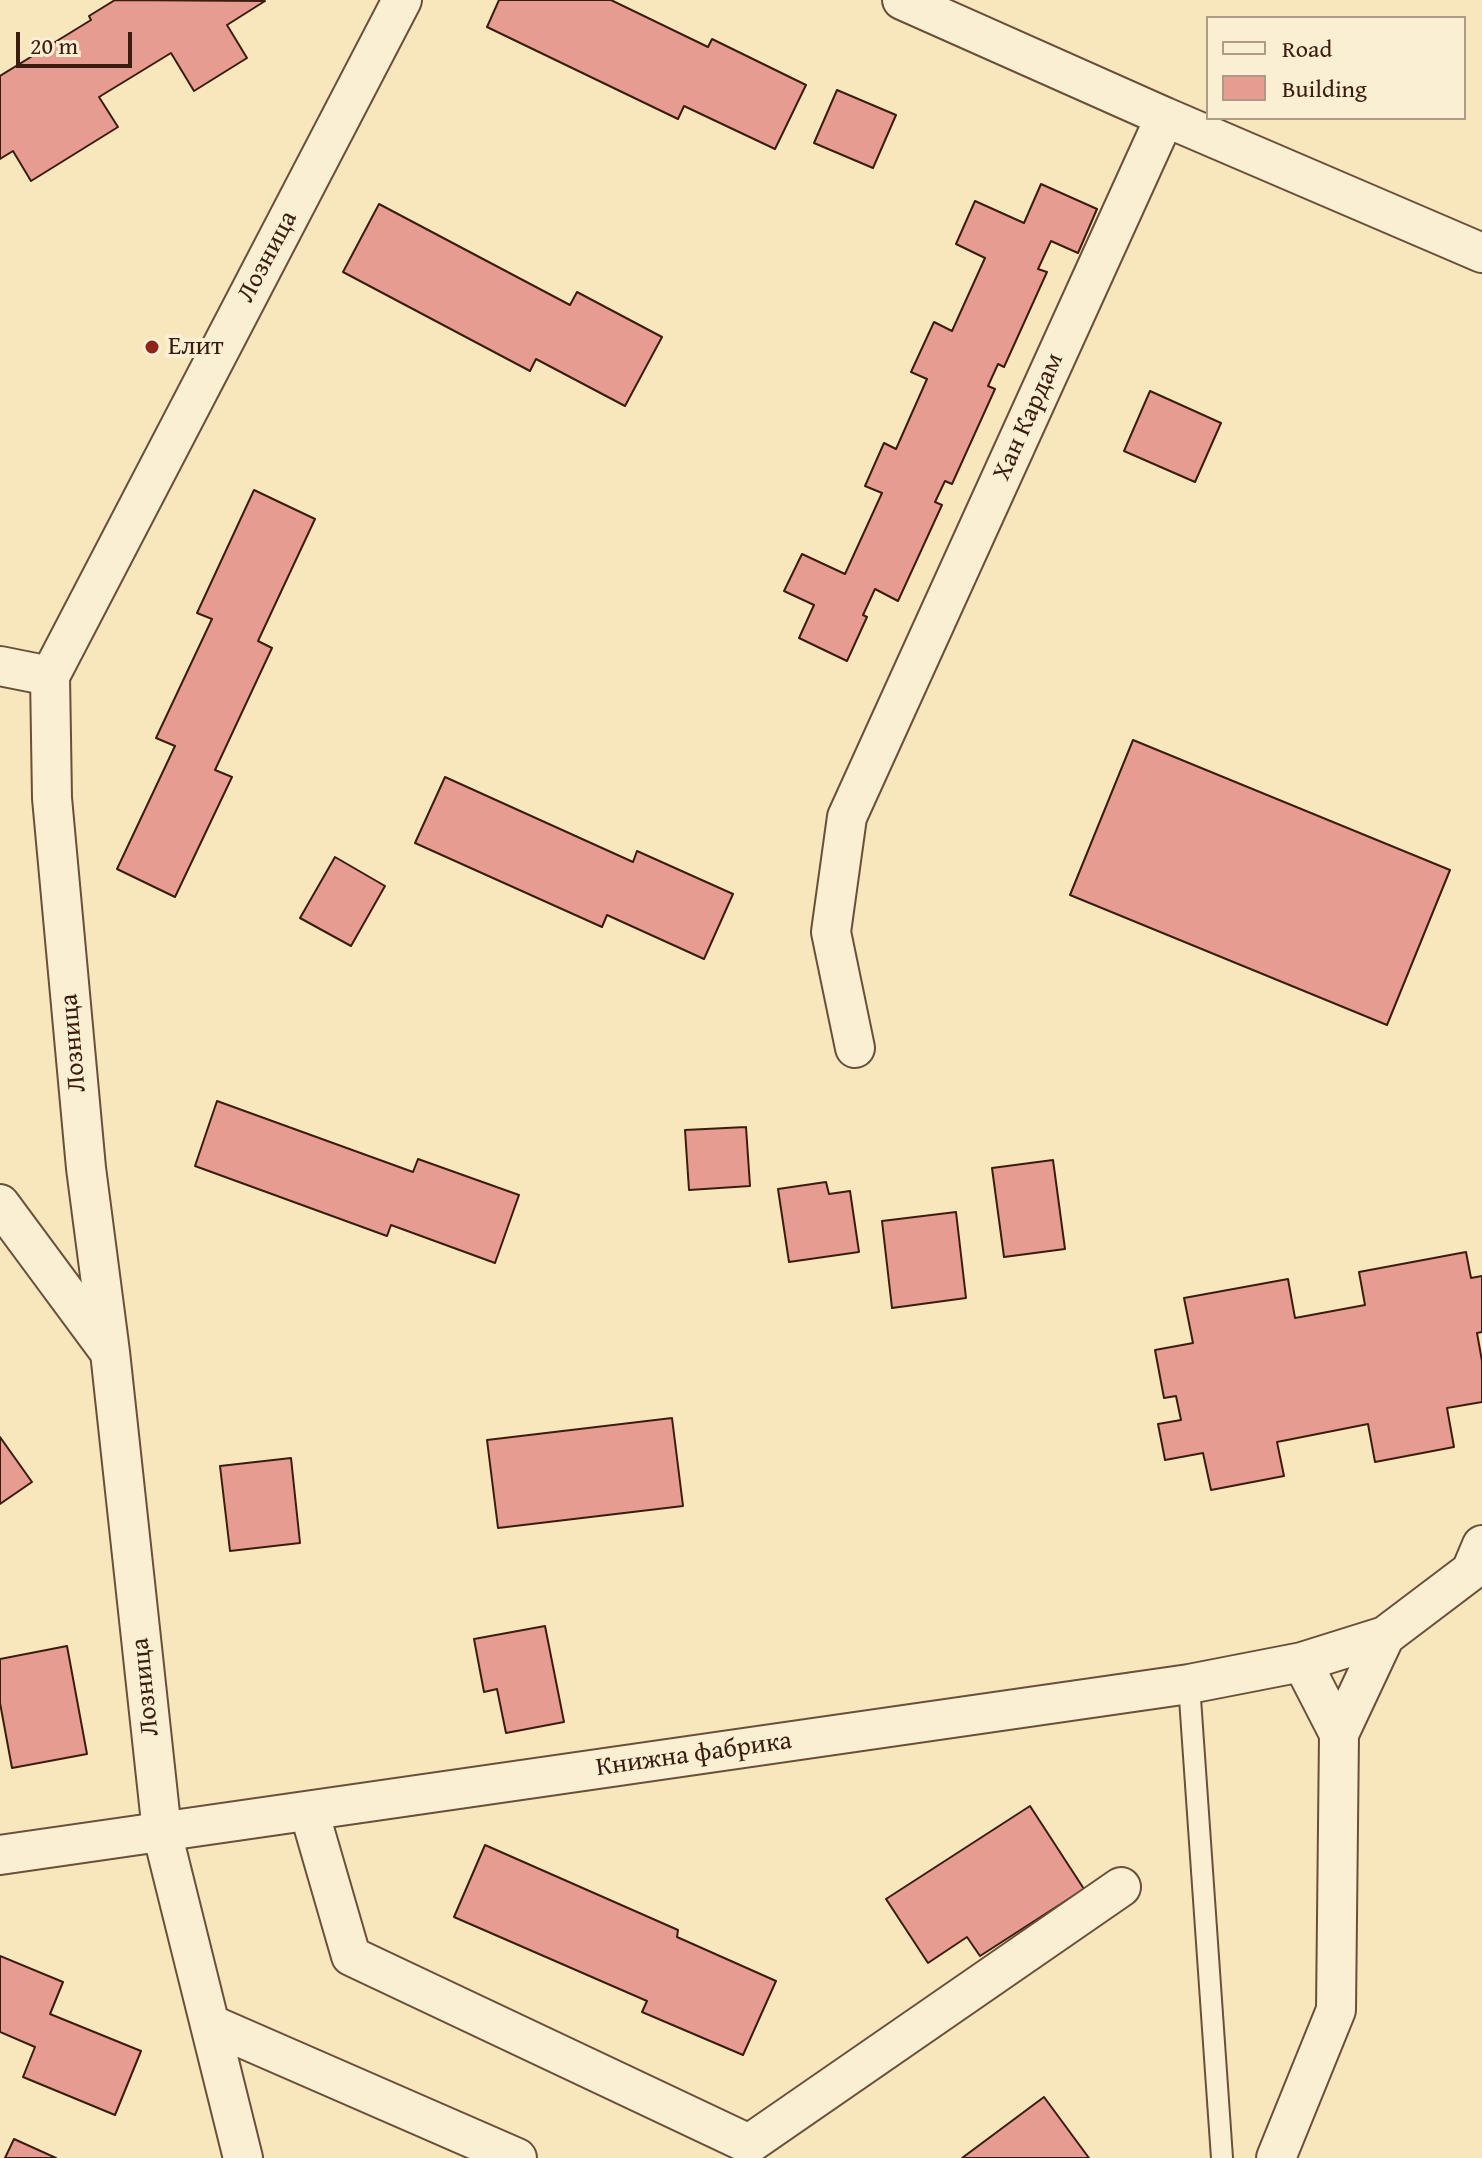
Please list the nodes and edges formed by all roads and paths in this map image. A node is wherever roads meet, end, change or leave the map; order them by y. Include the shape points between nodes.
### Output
1 (402, 0) edge
2 (902, 0) edge
3 (1165, 117) junction
4 (1482, 253) edge
5 (0, 666) edge
6 (50, 676) junction
7 (855, 1048) dead end
8 (0, 1204) edge
9 (110, 1352) junction
10 (1482, 1545) edge
11 (1385, 1636) junction
12 (1302, 1662) junction
13 (1189, 1684) junction
14 (1339, 1734) junction
15 (309, 1811) junction
16 (162, 1832) junction
17 (0, 1855) edge
18 (1121, 1887) dead end
19 (210, 2024) junction
20 (243, 2158) edge
21 (517, 2158) edge
22 (1222, 2158) edge
23 (1276, 2158) edge

1 - 6 street, Лозница
2 - 3 street
3 - 4 street
3 - 7 street, Хан Кардам via 847,817 831,932
5 - 6 street
6 - 9 street, Лозница via 52,798 86,1168
8 - 9 street
9 - 16 street, Лозница
10 - 11 street via 1471,1571
11 - 12 street, Книжна фабрика
11 - 14 street
12 - 13 street, Книжна фабрика
12 - 14 street
13 - 15 street, Книжна фабрика
13 - 22 lane
14 - 23 street via 1336,2010
15 - 16 street, Книжна фабрика
15 - 18 street via 351,1956 749,2144
16 - 17 street, Книжна фабрика
16 - 19 street, Лозница
19 - 20 street, Лозница
19 - 21 street

